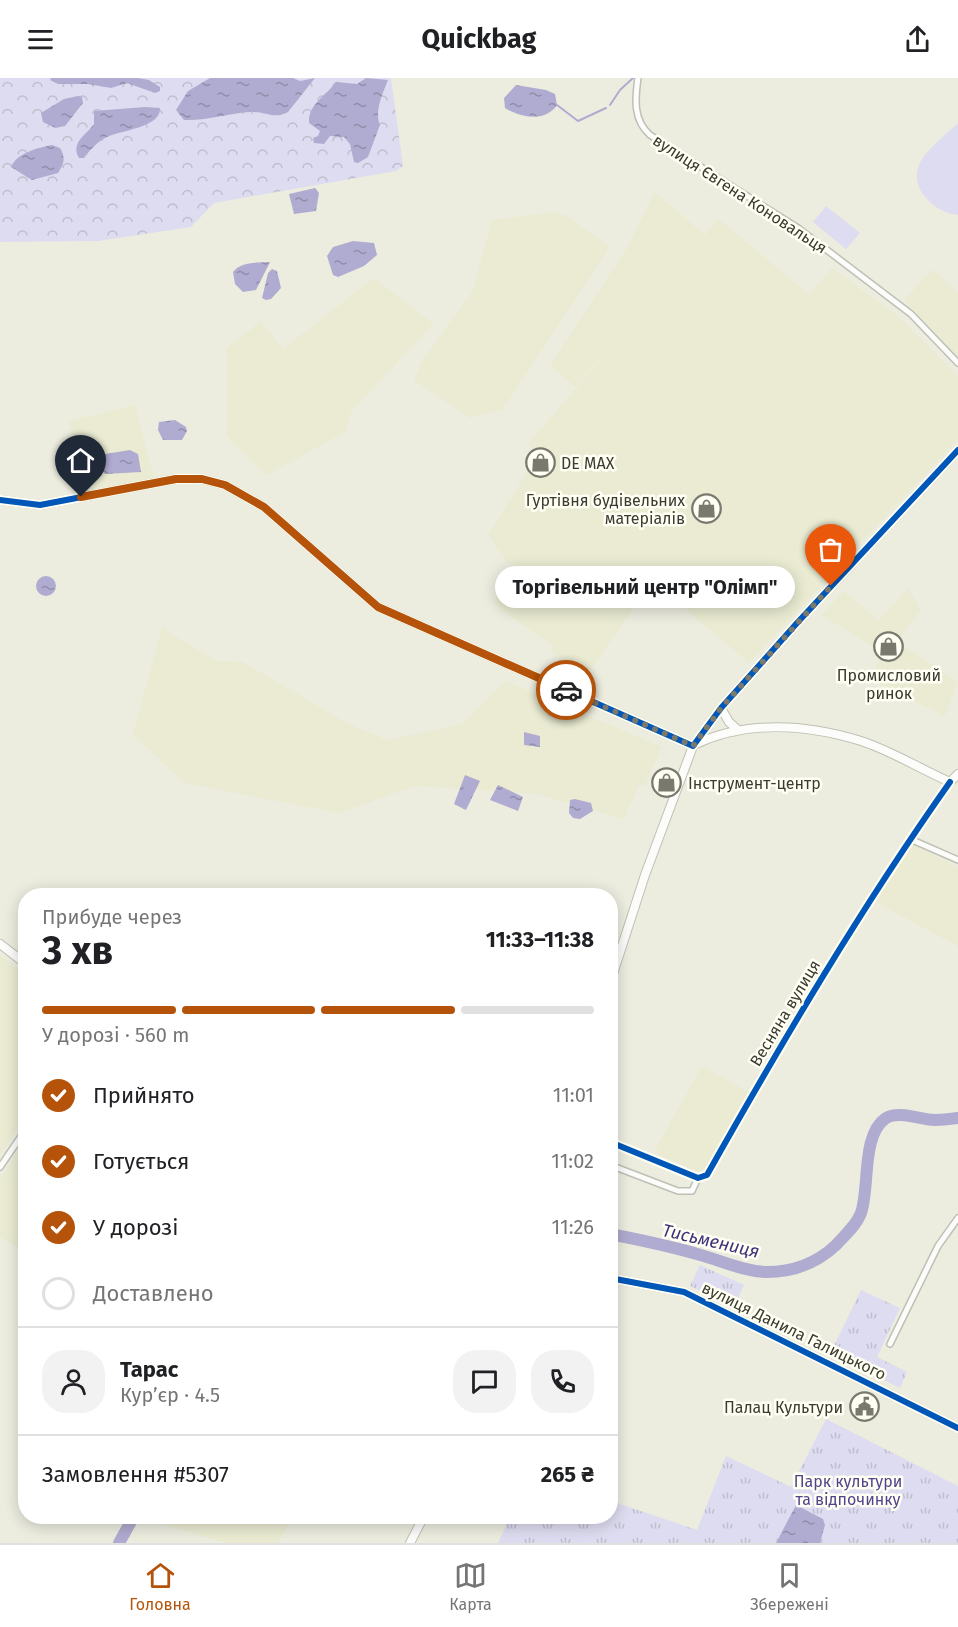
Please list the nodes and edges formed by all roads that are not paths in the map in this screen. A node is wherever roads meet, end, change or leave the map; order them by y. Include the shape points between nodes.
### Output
1 (638, 78) edge
2 (958, 363) edge
3 (958, 450) edge
4 (0, 500) edge
5 (721, 708) junction
6 (738, 730) junction
7 (693, 746) junction
8 (958, 774) edge
9 (950, 782) junction
10 (910, 839) junction
11 (958, 860) edge
12 (0, 944) edge
13 (18, 958) edge
14 (618, 958) edge
15 (18, 1141) edge
16 (618, 1145) edge
17 (0, 1167) edge
18 (618, 1168) edge
19 (698, 1178) junction
20 (958, 1218) edge
21 (618, 1280) edge
22 (890, 1344) dead end
23 (958, 1428) edge
24 (420, 1524) edge
25 (410, 1543) edge

1 - 2 street, вулиця Євгена Коновальця via 637,116 643,129 798,228 911,314
3 - 5 main road
4 - 7 main road via 40,505 176,479 202,479 225,485 264,507 378,607
5 - 6 main road
5 - 7 main road
6 - 7 main road
6 - 9 main road via 776,727 861,741
7 - 14 main road
8 - 9 main road
9 - 10 street, Весняна вулиця
10 - 11 street
10 - 19 street, Весняна вулиця via 789,1028 707,1174
12 - 13 main road
15 - 17 street
16 - 19 street
18 - 19 street, Весняна вулиця via 678,1191 692,1191
20 - 22 street via 938,1246
21 - 23 main road, вулиця Данила Галицького via 684,1292
24 - 25 main road

